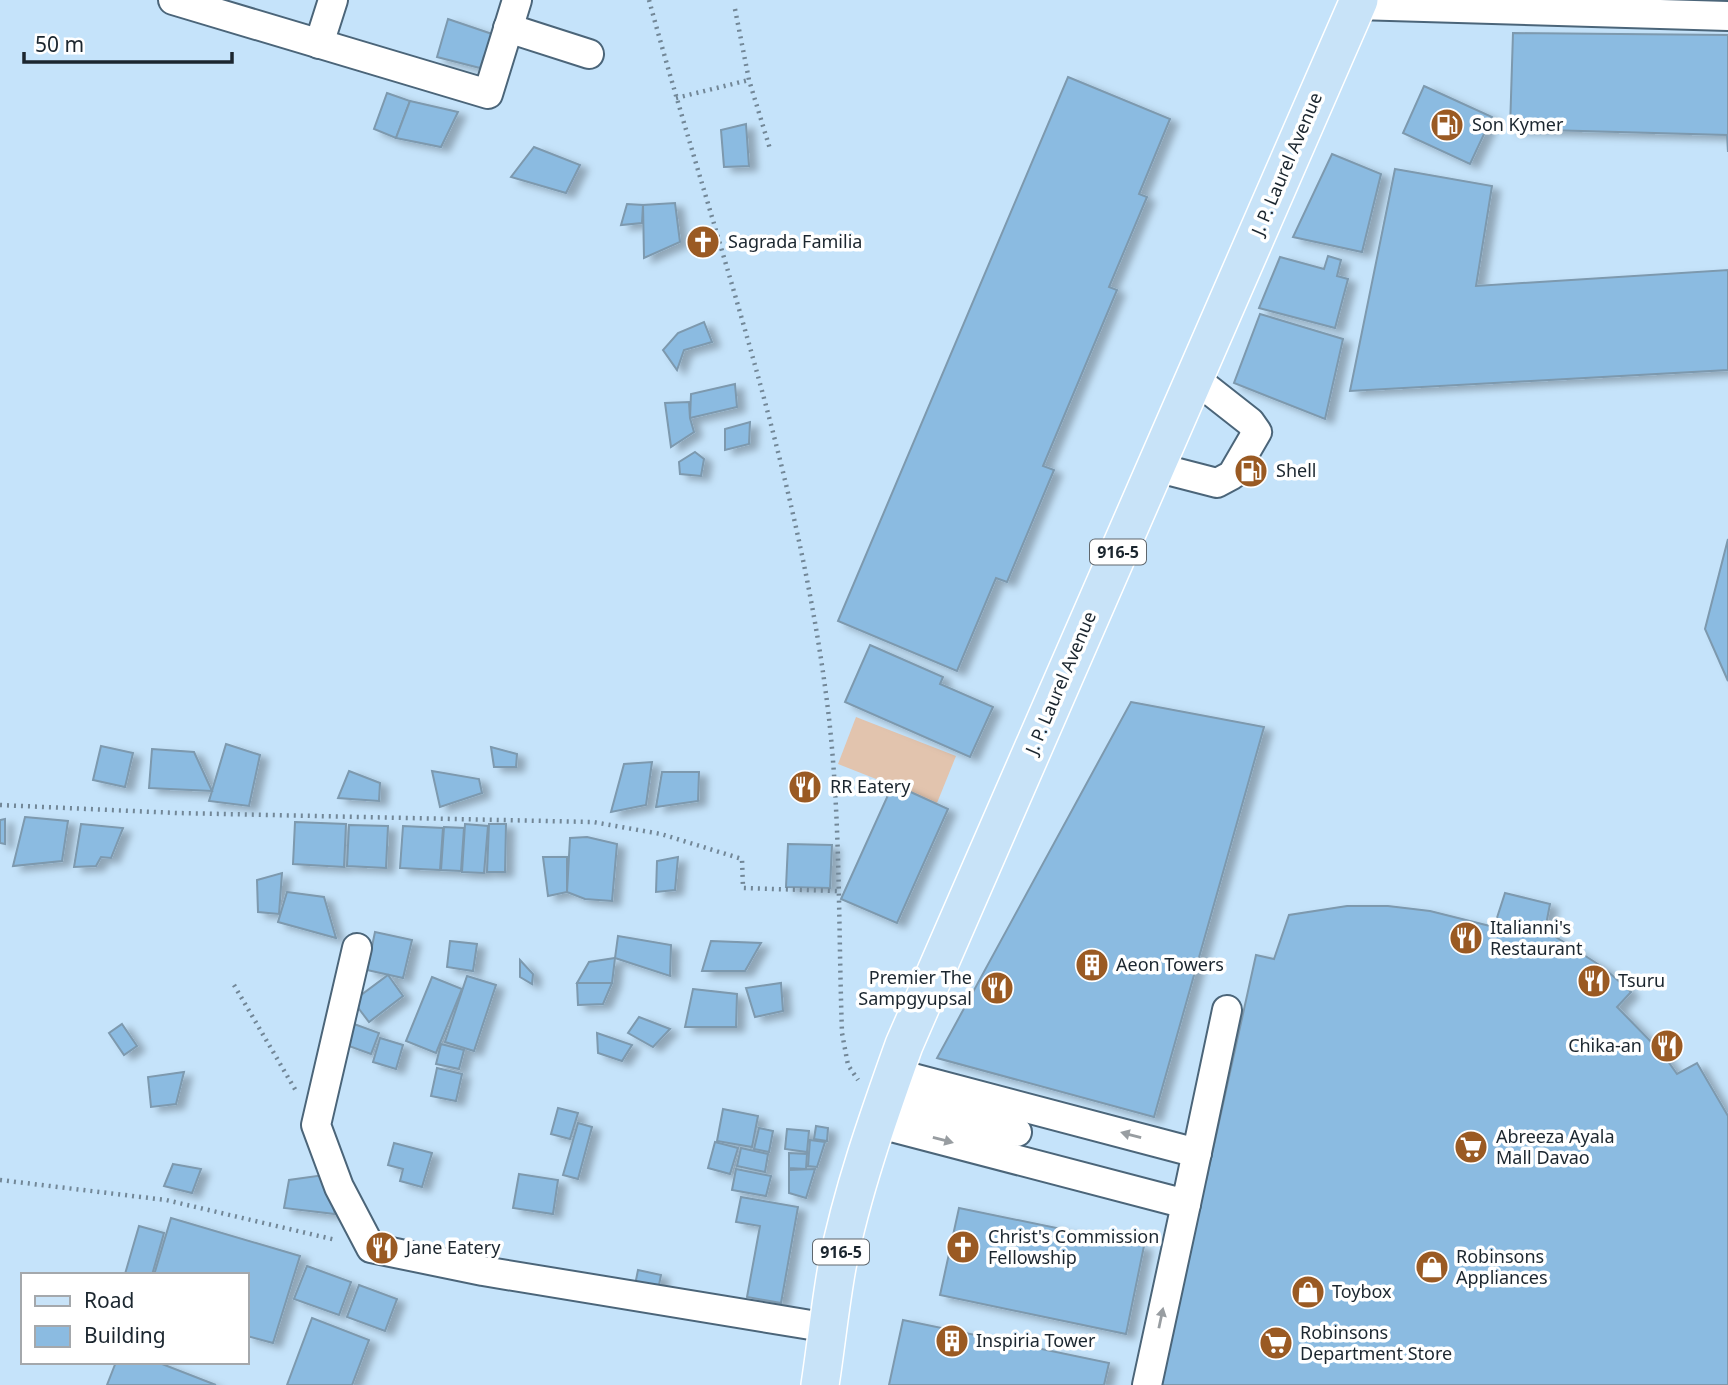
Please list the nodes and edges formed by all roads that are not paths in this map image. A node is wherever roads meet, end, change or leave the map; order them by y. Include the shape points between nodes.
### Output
1 (173, 0) edge
2 (333, 0) edge
3 (517, 0) edge
4 (1358, 3) edge
5 (1728, 16) edge
6 (508, 28) junction
7 (319, 44) junction
8 (589, 54) dead end
9 (1194, 378) junction
10 (1155, 467) junction
11 (357, 948) dead end
12 (1227, 1010) dead end
13 (885, 1098) junction
14 (1017, 1132) dead end
15 (1196, 1153) junction
16 (1186, 1204) junction
17 (829, 1328) junction
18 (820, 1385) edge
19 (1147, 1385) edge

1 - 7 street
2 - 7 street
3 - 6 street
4 - 5 street
4 - 9 main road, J. P. Laurel Avenue / 916-5
6 - 7 street via 488,94
6 - 8 street
9 - 10 main road, J. P. Laurel Avenue / 916-5
9 - 10 street via 1257,432 1232,475 1217,483
10 - 13 main road, J. P. Laurel Avenue / 916-5
11 - 17 street via 317,1125 335,1178 371,1248 482,1272
12 - 15 street
13 - 14 street
15 -> 13 street
13 -> 16 street
13 - 17 main road, J. P. Laurel Avenue / 916-5 via 848,1220
15 - 16 street
19 -> 16 street
17 - 18 main road, J. P. Laurel Avenue / 916-5

